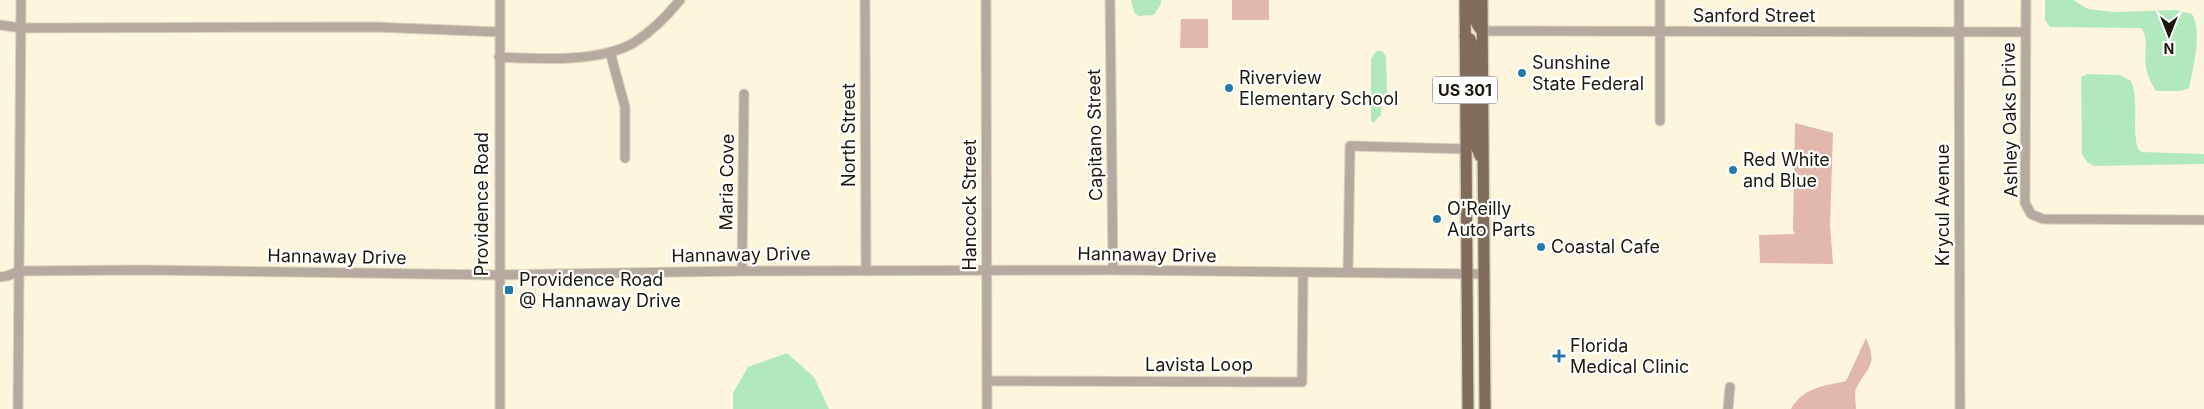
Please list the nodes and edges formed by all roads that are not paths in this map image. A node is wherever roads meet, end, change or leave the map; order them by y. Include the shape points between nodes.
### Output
1 (21, 0) edge
2 (500, 0) edge
3 (680, 0) edge
4 (865, 0) edge
5 (986, 0) edge
6 (1110, 0) edge
7 (1465, 0) edge
8 (1473, 0) edge
9 (1482, 0) edge
10 (1660, 0) edge
11 (1959, 0) edge
12 (2026, 0) edge
13 (0, 25) edge
14 (21, 28) junction
15 (499, 32) junction
16 (1482, 32) junction
17 (1660, 32) junction
18 (1959, 32) junction
19 (2025, 32) junction
20 (1465, 36) junction
21 (610, 52) junction
22 (499, 57) junction
23 (744, 94) dead end
24 (1660, 121) dead end
25 (1466, 149) junction
26 (625, 158) dead end
27 (1483, 165) junction
28 (2204, 220) edge
29 (1113, 270) junction
30 (20, 271) junction
31 (742, 271) junction
32 (866, 271) junction
33 (987, 271) junction
34 (1348, 273) junction
35 (1303, 274) junction
36 (1466, 274) junction
37 (1484, 274) junction
38 (498, 275) junction
39 (0, 276) edge
40 (987, 381) junction
41 (1730, 387) dead end
42 (18, 409) edge
43 (500, 409) edge
44 (987, 409) edge
45 (1468, 409) edge
46 (1486, 409) edge
47 (1728, 409) edge
48 (1960, 409) edge

1 - 14 street
2 - 15 street, Providence Road
3 - 21 street via 667,16 634,42
4 - 32 street, North Street
5 - 33 street, Hancock Street
6 - 29 street, Capitano Street
7 - 20 main road, US 301
8 - 16 main road via 1476,24
9 - 16 main road, US 301
10 - 17 street
11 - 18 street, Krycul Avenue
12 - 19 street, Ashley Oaks Drive
13 - 14 street
14 - 15 street via 375,28
14 - 30 street
15 - 22 street, Providence Road
16 - 17 street, Sanford Street
16 - 27 main road, US 301
17 - 18 street, Sanford Street
17 - 24 street
18 - 19 street, Sanford Street
18 - 48 street, Krycul Avenue
19 - 28 street, Ashley Oaks Drive via 2025,203 2031,214 2043,219
20 - 25 main road, US 301
20 - 27 main road via 1473,45 1474,141
21 - 22 street via 577,57
21 - 26 street via 625,107
22 - 38 street, Providence Road
23 - 31 street, Maria Cove
25 - 34 street via 1350,146
25 - 36 main road, US 301
27 - 37 main road, US 301
29 - 33 street, Hannaway Drive
29 - 35 street, Hannaway Drive
30 - 38 street, Hannaway Drive
30 - 39 street, Hannaway Drive
30 - 42 street
31 - 32 street, Hannaway Drive
31 - 38 street, Hannaway Drive
32 - 33 street, Hannaway Drive
33 - 40 street, Hancock Street
34 - 35 street, Hannaway Drive
34 - 36 street, Hannaway Drive
35 - 40 street, Lavista Loop via 1302,382
36 - 37 street, Hannaway Drive
36 - 45 main road, US 301
37 - 46 main road, US 301
38 - 43 street, Providence Road
40 - 44 street, Hancock Street
41 - 47 street

